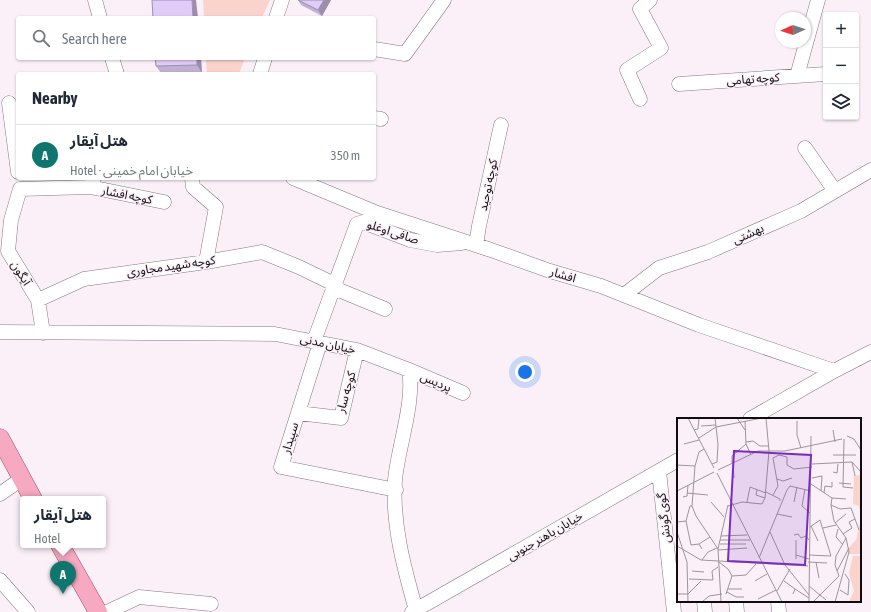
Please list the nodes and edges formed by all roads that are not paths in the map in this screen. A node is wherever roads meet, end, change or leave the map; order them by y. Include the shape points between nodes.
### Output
1 (95, 0) edge
2 (282, 0) edge
3 (444, 0) edge
4 (650, 0) edge
5 (818, 0) edge
6 (99, 16) edge
7 (277, 16) edge
8 (376, 49) edge
9 (113, 60) edge
10 (264, 60) edge
11 (116, 72) edge
12 (260, 72) edge
13 (823, 74) edge
14 (797, 76) junction
15 (679, 84) dead end
16 (640, 99) dead end
17 (9, 103) dead end
18 (501, 125) dead end
19 (805, 148) dead end
20 (16, 157) edge
21 (871, 170) edge
22 (192, 180) edge
23 (298, 180) edge
24 (92, 183) edge
25 (20, 184) edge
26 (835, 191) junction
27 (164, 202) dead end
28 (472, 244) junction
29 (206, 262) junction
30 (334, 286) junction
31 (624, 296) junction
32 (38, 300) junction
33 (385, 309) dead end
34 (0, 332) edge
35 (43, 332) junction
36 (317, 342) junction
37 (357, 350) junction
38 (871, 352) edge
39 (409, 370) junction
40 (834, 371) junction
41 (463, 394) dead end
42 (298, 413) junction
43 (752, 418) edge
44 (0, 438) edge
45 (677, 461) edge
46 (659, 471) junction
47 (23, 478) junction
48 (396, 490) junction
49 (32, 496) edge
50 (1, 497) edge
51 (62, 548) edge
52 (0, 580) edge
53 (736, 602) edge
54 (778, 602) edge
55 (211, 604) dead end
56 (416, 611) edge
57 (28, 612) edge
58 (98, 612) edge
59 (107, 612) edge
60 (674, 612) edge
61 (737, 612) edge
62 (779, 612) edge

1 - 6 street
2 - 7 street
3 - 8 street via 405,54
4 - 16 street via 640,9 661,48 627,70
5 - 14 street
9 - 11 street
10 - 12 street
13 - 14 street, کوچه تهامی
14 - 15 street, کوچه تهامی
17 - 20 street
18 - 28 street, کوچه توحید via 479,226
19 - 26 street
21 - 26 street, بهشتی
22 - 29 street via 192,187 216,207
23 - 28 street, افشار via 377,213
24 - 25 street, کوچه افشار
24 - 27 street, کوچه افشار
25 - 32 street, آیگون via 11,220 8,251
26 - 31 street, بهشتی via 801,211 708,252 659,268
28 - 30 street, صافی اوغلو via 437,245 410,240 363,222 357,224
28 - 31 street, افشار via 601,286
29 - 30 street, کوچه شهید مجاوری via 262,252 299,267
29 - 32 street, کوچه شهید مجاوری via 84,279
30 - 33 street, کوچه شهید مجاوری
30 - 36 street, سپیدار
31 - 40 street, افشار via 699,325
32 - 35 street
34 - 35 street, خیابان مدنی
35 - 36 street, خیابان مدنی via 275,334
36 - 37 street, خیابان مدنی
36 - 42 street, سپیدار
37 - 39 street, خیابان مدنی
37 - 42 street, کوچه سار via 341,418
38 - 40 street
39 - 41 street, پردیس
39 - 48 street via 408,406 395,480
40 - 43 street
42 - 48 street, سپیدار via 281,467
44 - 47 main road
45 - 46 street, خیابان باهنر جنوبی
46 - 56 street, خیابان باهنر جنوبی
46 - 60 street, گوی گونش
47 - 49 main road
47 - 50 street
48 - 56 street via 396,528
51 - 58 main road
52 - 57 street
53 - 61 street
54 - 62 street
55 - 59 street via 139,597

